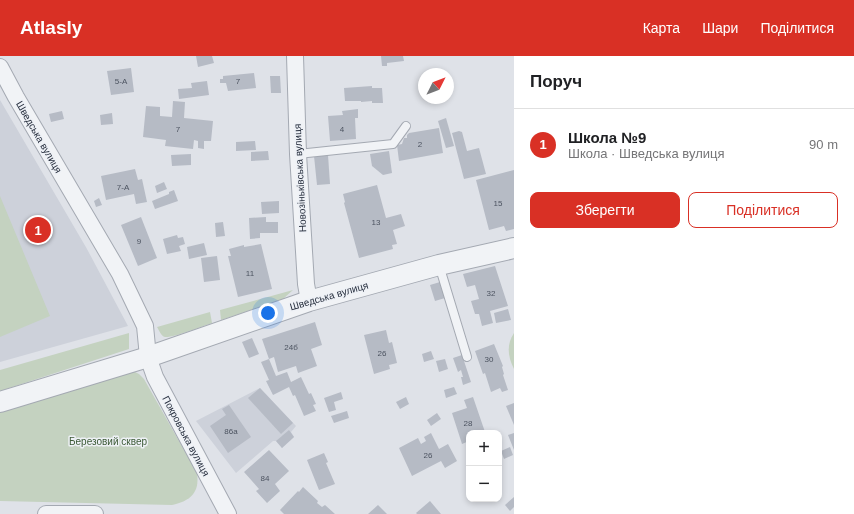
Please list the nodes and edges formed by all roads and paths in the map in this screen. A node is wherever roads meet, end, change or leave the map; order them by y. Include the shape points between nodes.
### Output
1 (295, 56) edge
2 (1, 71) edge
3 (406, 126) dead end
4 (298, 154) junction
5 (514, 248) edge
6 (439, 266) junction
7 (309, 300) junction
8 (467, 356) dead end
9 (148, 357) junction
10 (0, 402) edge
11 (46, 514) edge
12 (95, 514) edge
13 (228, 514) edge

1 - 4 street, Новозіньківська вулиця
2 - 9 street, Шведська вулиця via 120,274 144,326
3 - 4 lane via 393,144
4 - 7 street, Новозіньківська вулиця
5 - 6 street, Шведська вулиця
6 - 7 street, Шведська вулиця
6 - 8 lane
7 - 9 street, Шведська вулиця
9 - 10 street, Шведська вулиця
9 - 13 street, Покровська вулиця via 158,382
11 - 12 street

